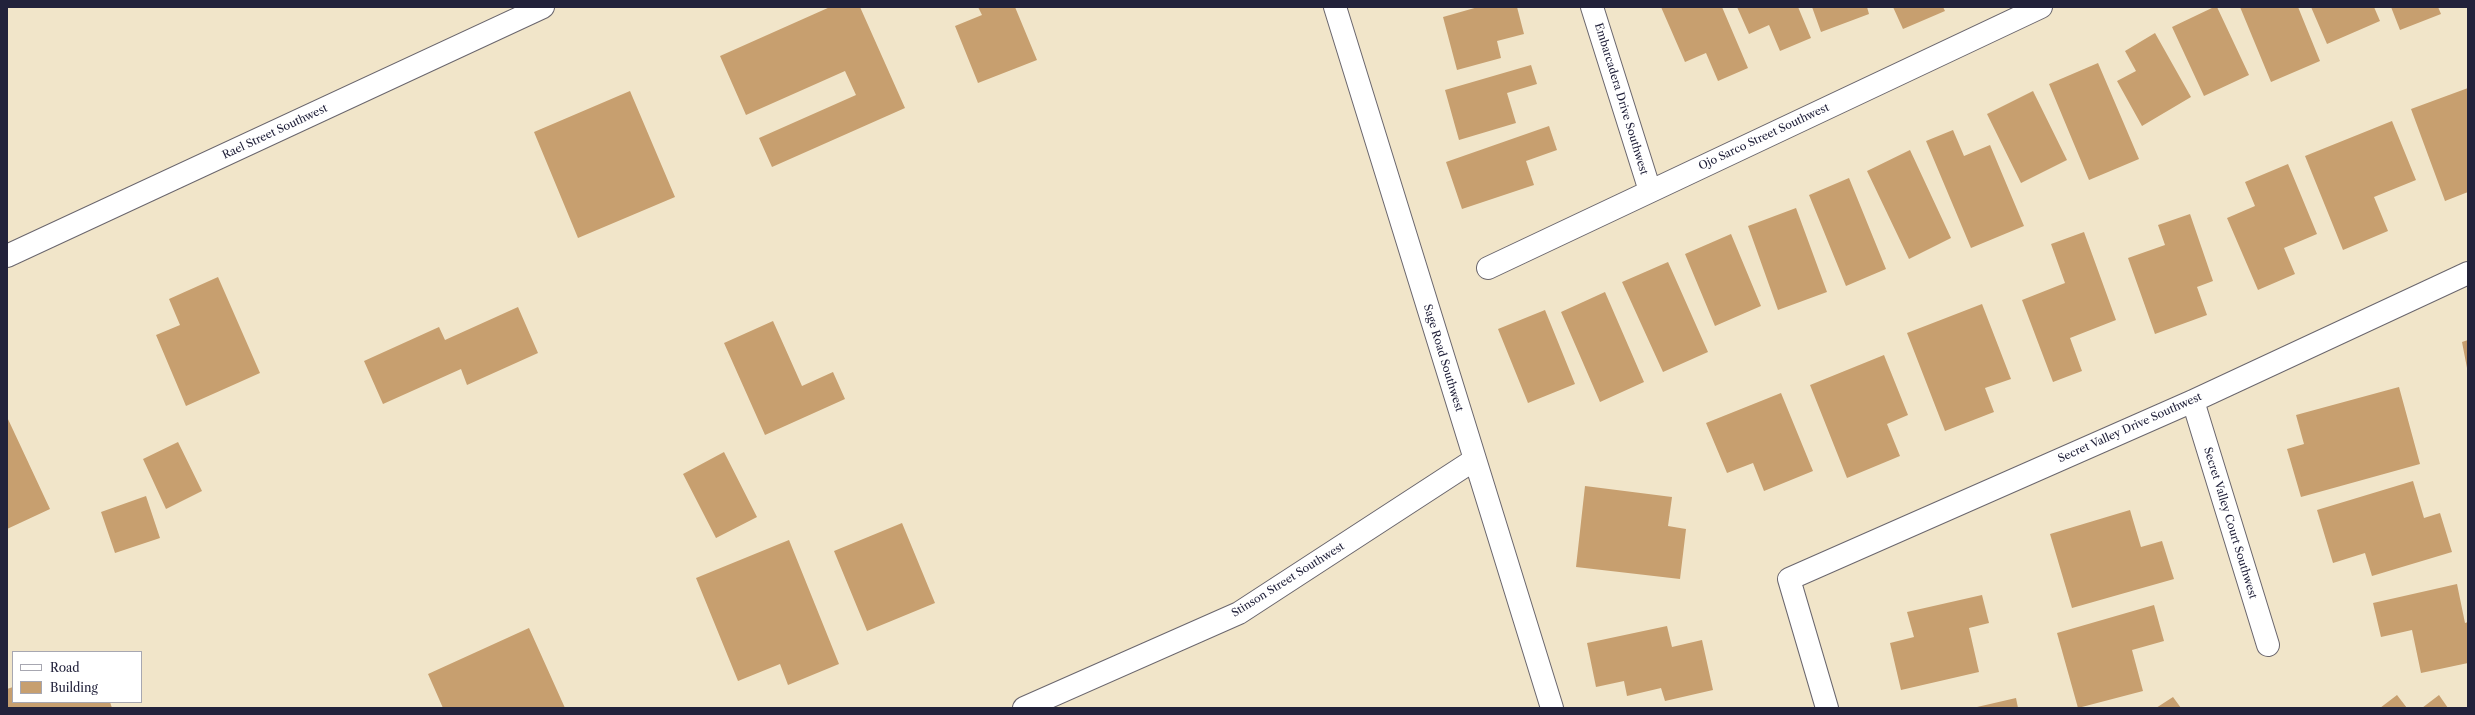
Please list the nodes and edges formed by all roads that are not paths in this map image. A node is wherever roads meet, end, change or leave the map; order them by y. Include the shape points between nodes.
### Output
1 (543, 7) edge
2 (1335, 7) edge
3 (1592, 7) edge
4 (2041, 7) edge
5 (1650, 191) junction
6 (7, 256) edge
7 (1488, 268) dead end
8 (2468, 273) edge
9 (2193, 401) junction
10 (1474, 460) junction
11 (2268, 645) dead end
12 (1024, 708) edge
13 (1552, 708) edge
14 (1827, 708) edge

1 - 6 street, Rael Street Southwest
2 - 10 street, Sage Road Southwest
3 - 5 street, Embarcadera Drive Southwest
4 - 5 street, Ojo Sarco Street Southwest
5 - 7 street, Ojo Sarco Street Southwest
8 - 9 street, Secret Valley Drive Southwest
9 - 11 street, Secret Valley Court Southwest
9 - 14 street, Secret Valley Drive Southwest via 1789,579
10 - 12 street, Stinson Street Southwest via 1239,614
10 - 13 street, Sage Road Southwest

